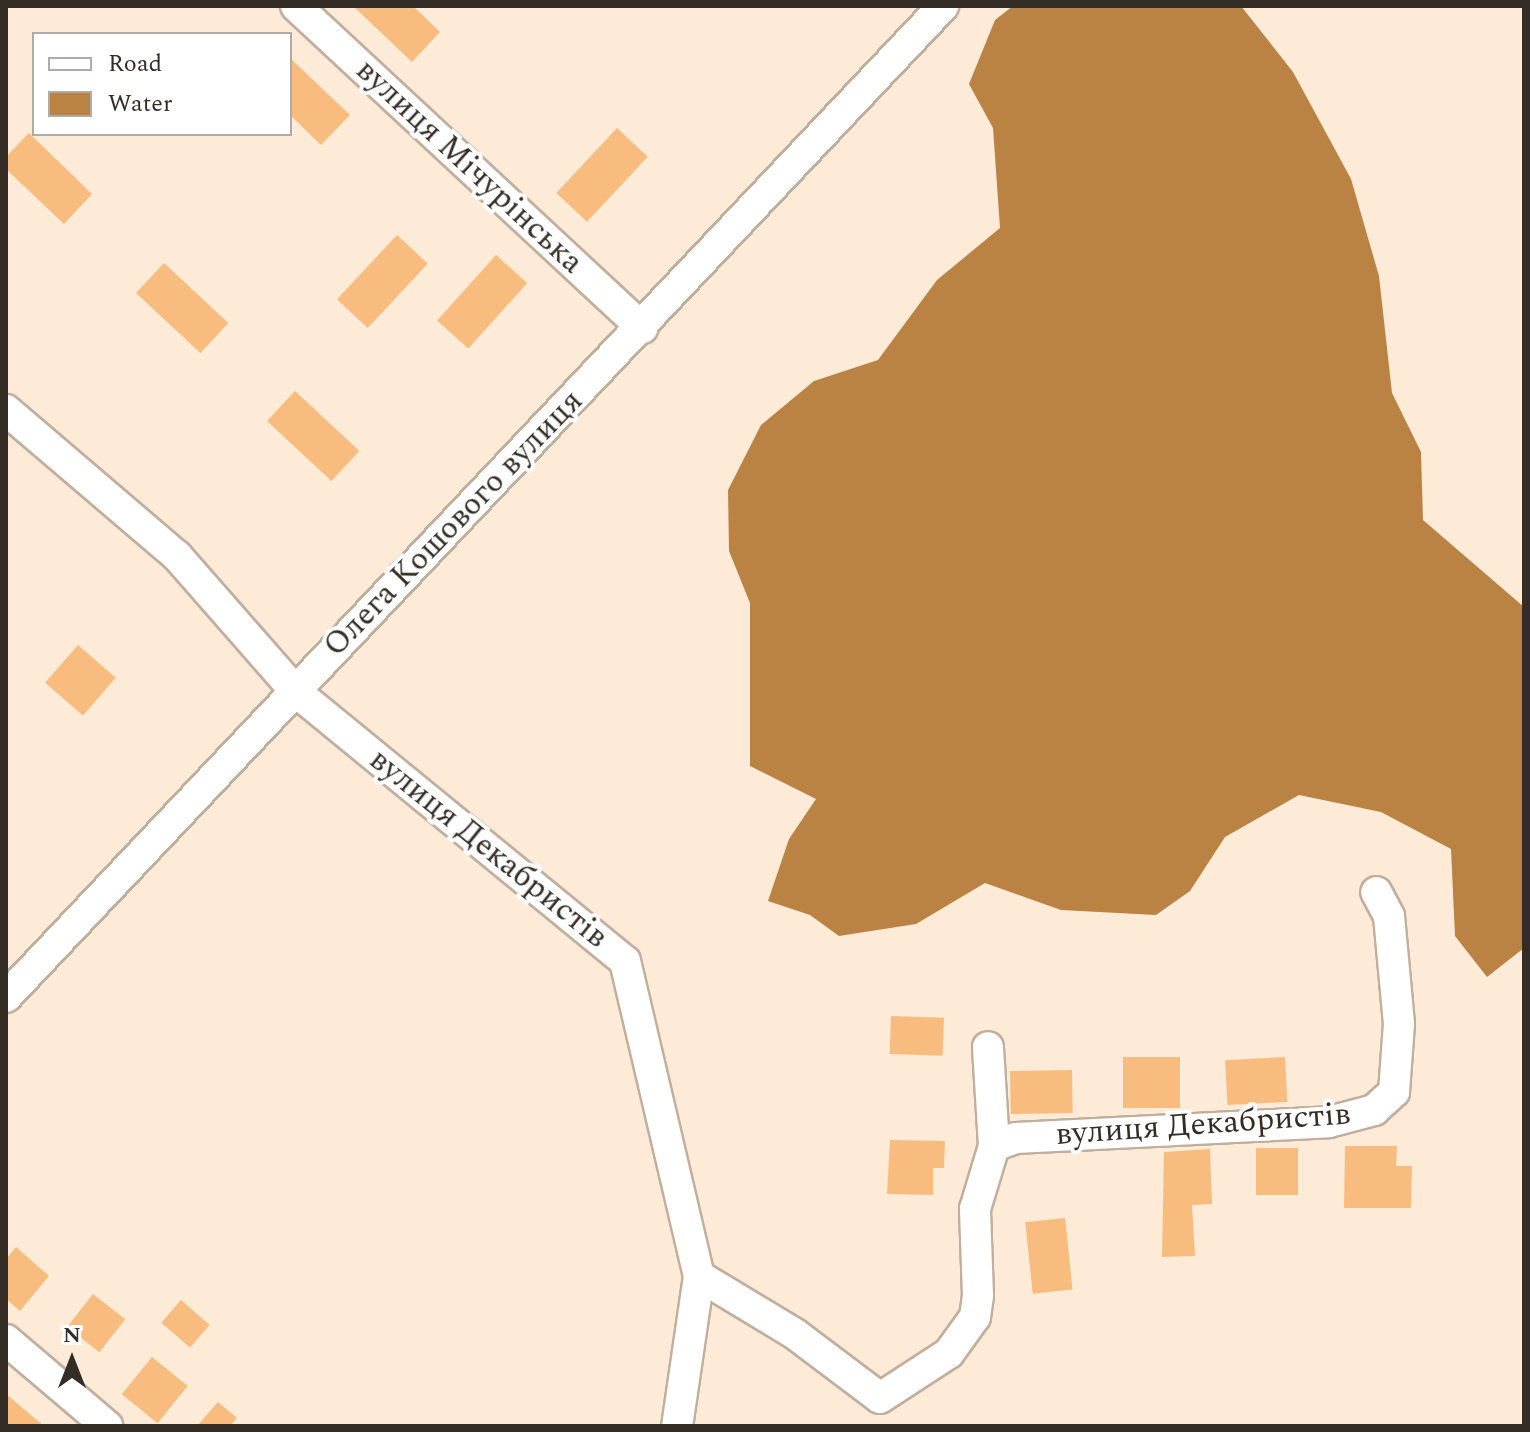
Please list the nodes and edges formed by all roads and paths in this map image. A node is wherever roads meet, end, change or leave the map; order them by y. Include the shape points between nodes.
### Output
1 (296, 6) edge
2 (943, 6) edge
3 (642, 328) junction
4 (6, 410) edge
5 (295, 691) junction
6 (1376, 892) dead end
7 (6, 997) edge
8 (988, 1047) dead end
9 (994, 1146) junction
10 (699, 1276) junction
11 (6, 1340) edge
12 (107, 1426) edge
13 (677, 1426) edge

1 - 3 street, вулиця Мічурінська
2 - 3 street, Олега Кошового вулиця
3 - 5 street, Олега Кошового вулиця
4 - 5 street, вулиця Декабристів via 177,556
5 - 7 street, Олега Кошового вулиця
5 - 10 street, вулиця Декабристів via 625,961
6 - 9 street, вулиця Декабристів via 1389,916 1399,1024 1394,1092 1374,1110 1329,1122 1016,1138
8 - 9 street
9 - 10 street via 975,1209 975,1317 949,1353 880,1398 795,1334
10 - 13 street, вулиця Декабристів
11 - 12 street

